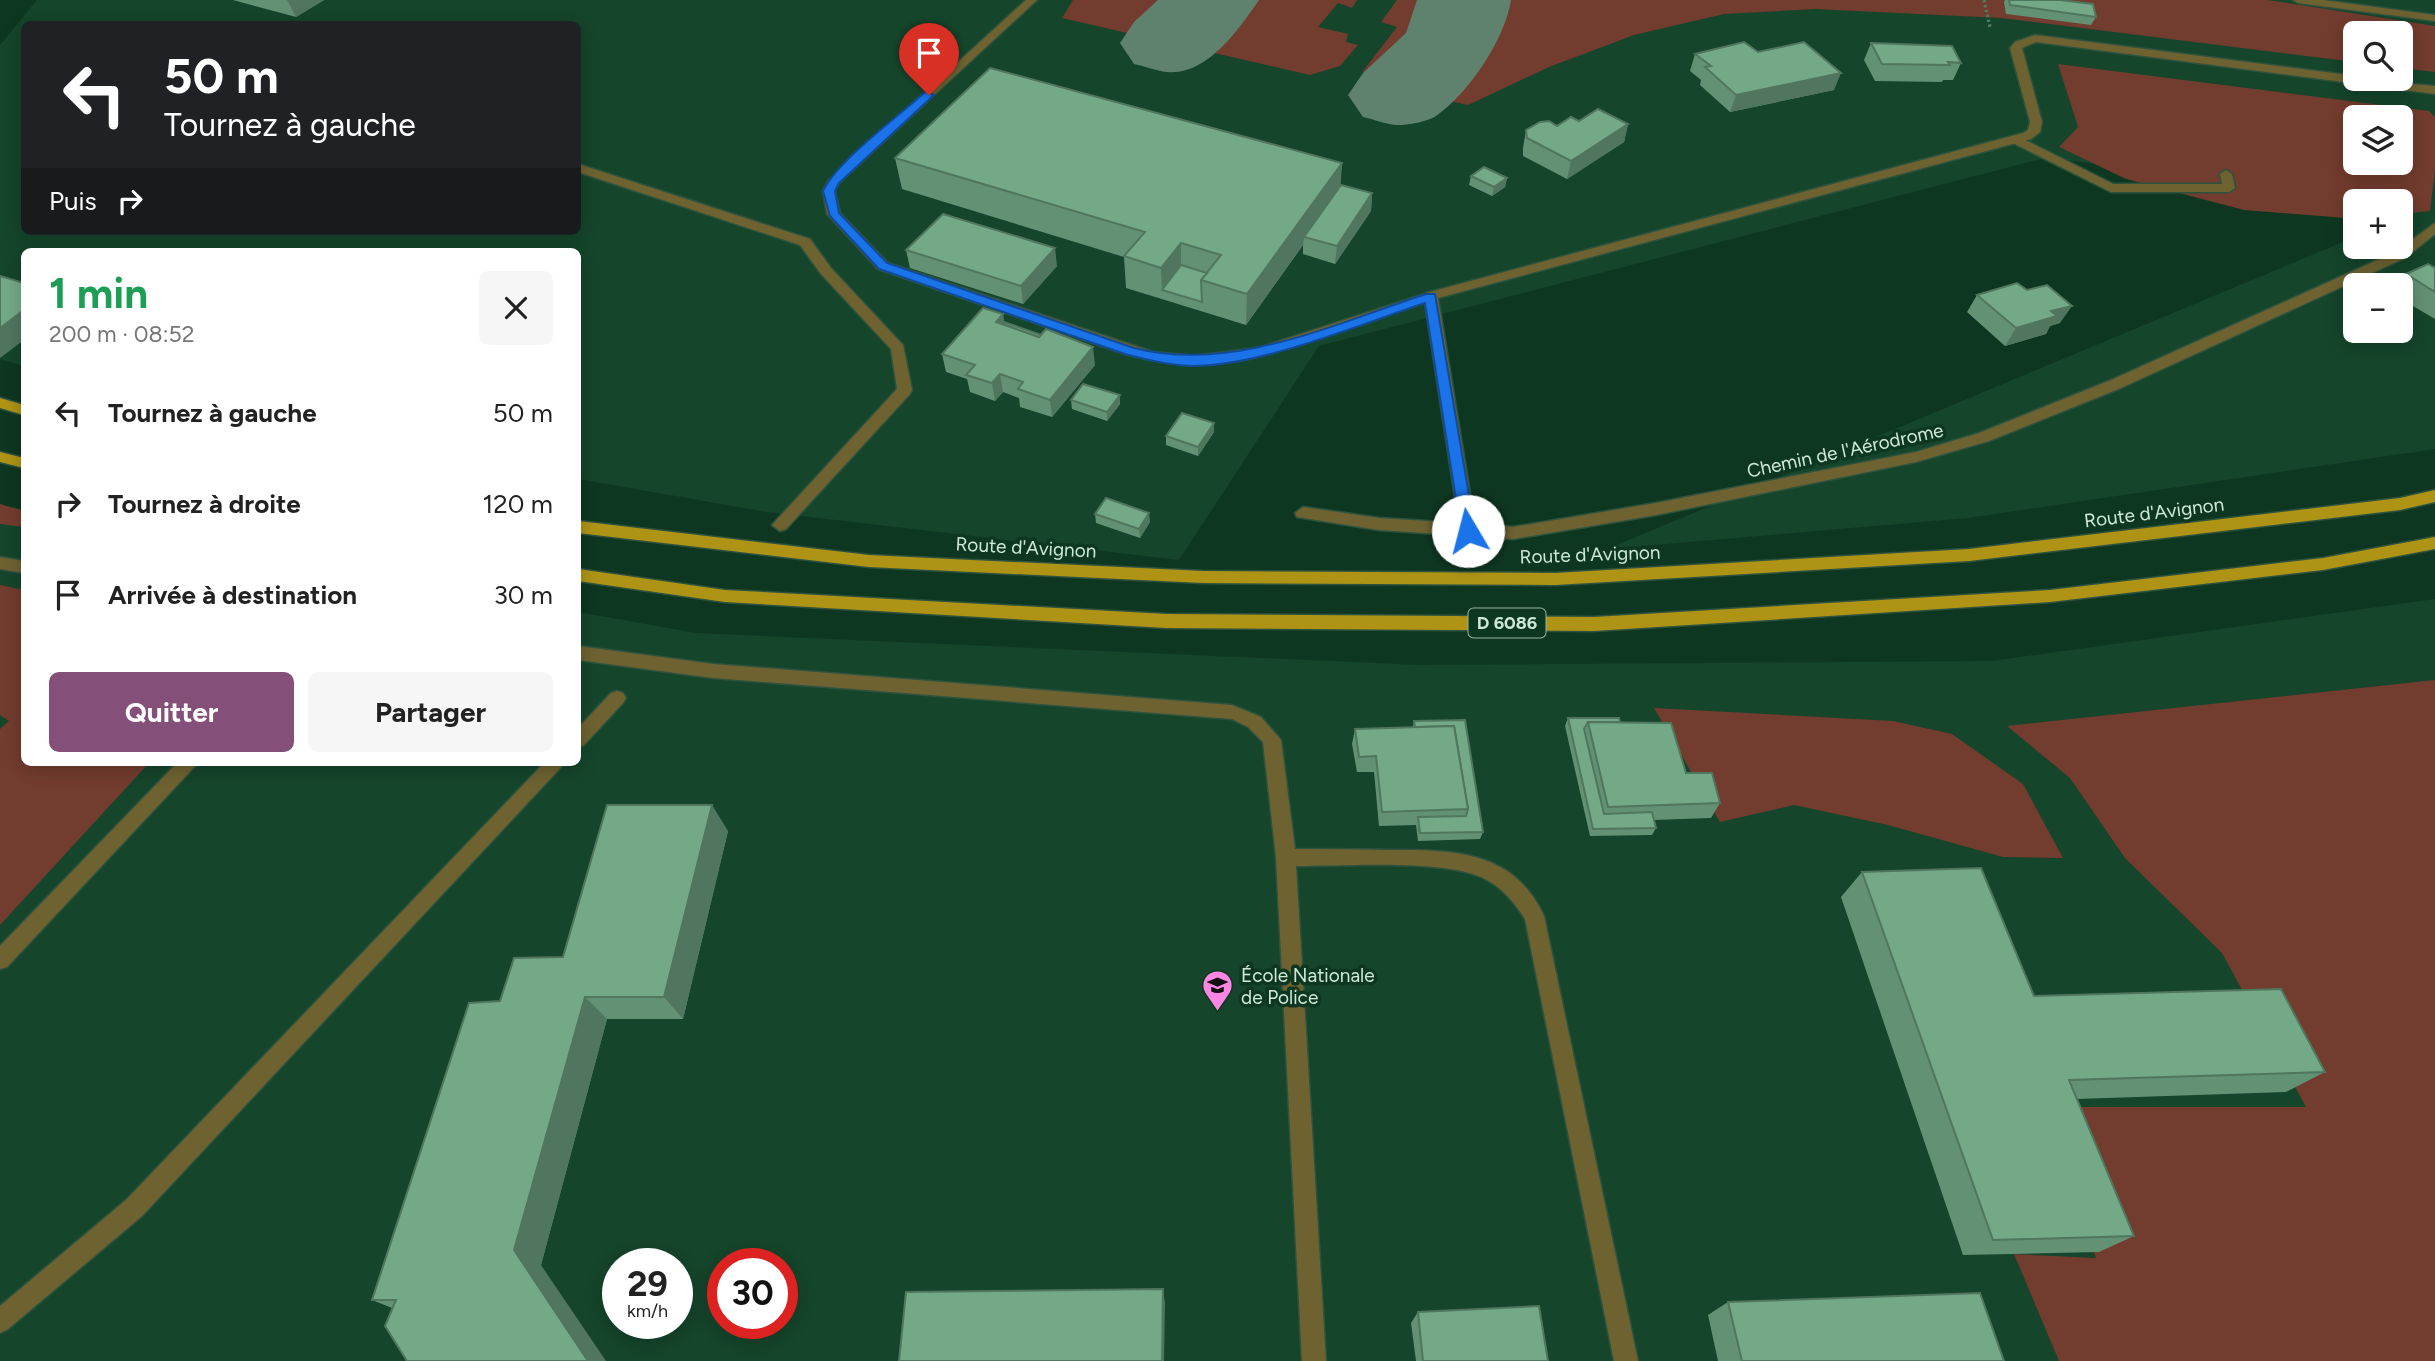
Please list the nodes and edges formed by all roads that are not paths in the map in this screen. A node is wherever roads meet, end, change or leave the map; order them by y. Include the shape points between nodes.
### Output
1 (1032, 0) edge
2 (2298, 0) edge
3 (2423, 0) edge
4 (2434, 18) edge
5 (2435, 90) edge
6 (2017, 140) junction
7 (581, 169) edge
8 (2226, 174) dead end
9 (2435, 227) edge
10 (1431, 296) junction
11 (0, 403) edge
12 (21, 409) edge
13 (0, 457) edge
14 (21, 462) edge
15 (2435, 496) edge
16 (1303, 513) dead end
17 (780, 525) dead end
18 (581, 527) edge
19 (1468, 531) junction
20 (2435, 543) edge
21 (0, 563) edge
22 (21, 566) edge
23 (581, 575) edge
24 (581, 653) edge
25 (617, 698) dead end
26 (581, 737) edge
27 (186, 766) edge
28 (553, 766) edge
29 (1286, 857) junction
30 (0, 960) edge
31 (0, 1321) edge
32 (1314, 1361) edge
33 (1626, 1361) edge

1 - 10 street via 834,181 829,191 834,214 883,266 1130,351 1194,361 1260,352
2 - 4 street
3 - 4 street
5 - 6 street via 2035,38 2016,48 2036,122 2034,132
6 - 8 street via 2111,188 2229,188
6 - 10 street
7 - 17 street via 805,242 898,348 905,390
9 - 19 street, Chemin de l'Aérodrome via 2400,255 2379,265 2116,384 1984,437 1916,457 1656,509 1513,533
10 - 19 street
11 - 12 main road
13 - 14 main road
15 - 18 main road, Route d'Avignon via 2400,504 1969,555 1555,579 1203,577 869,561
16 - 19 street, Chemin de l'Aérodrome
20 - 23 main road, D 6086 via 2323,564 2050,596 1594,624 1166,621 724,596
21 - 22 street
24 - 29 street via 713,671 1250,717 1272,740
25 - 26 street
27 - 30 street
28 - 31 street via 134,1208
29 - 32 street
29 - 33 street via 1451,859 1505,879 1534,916

